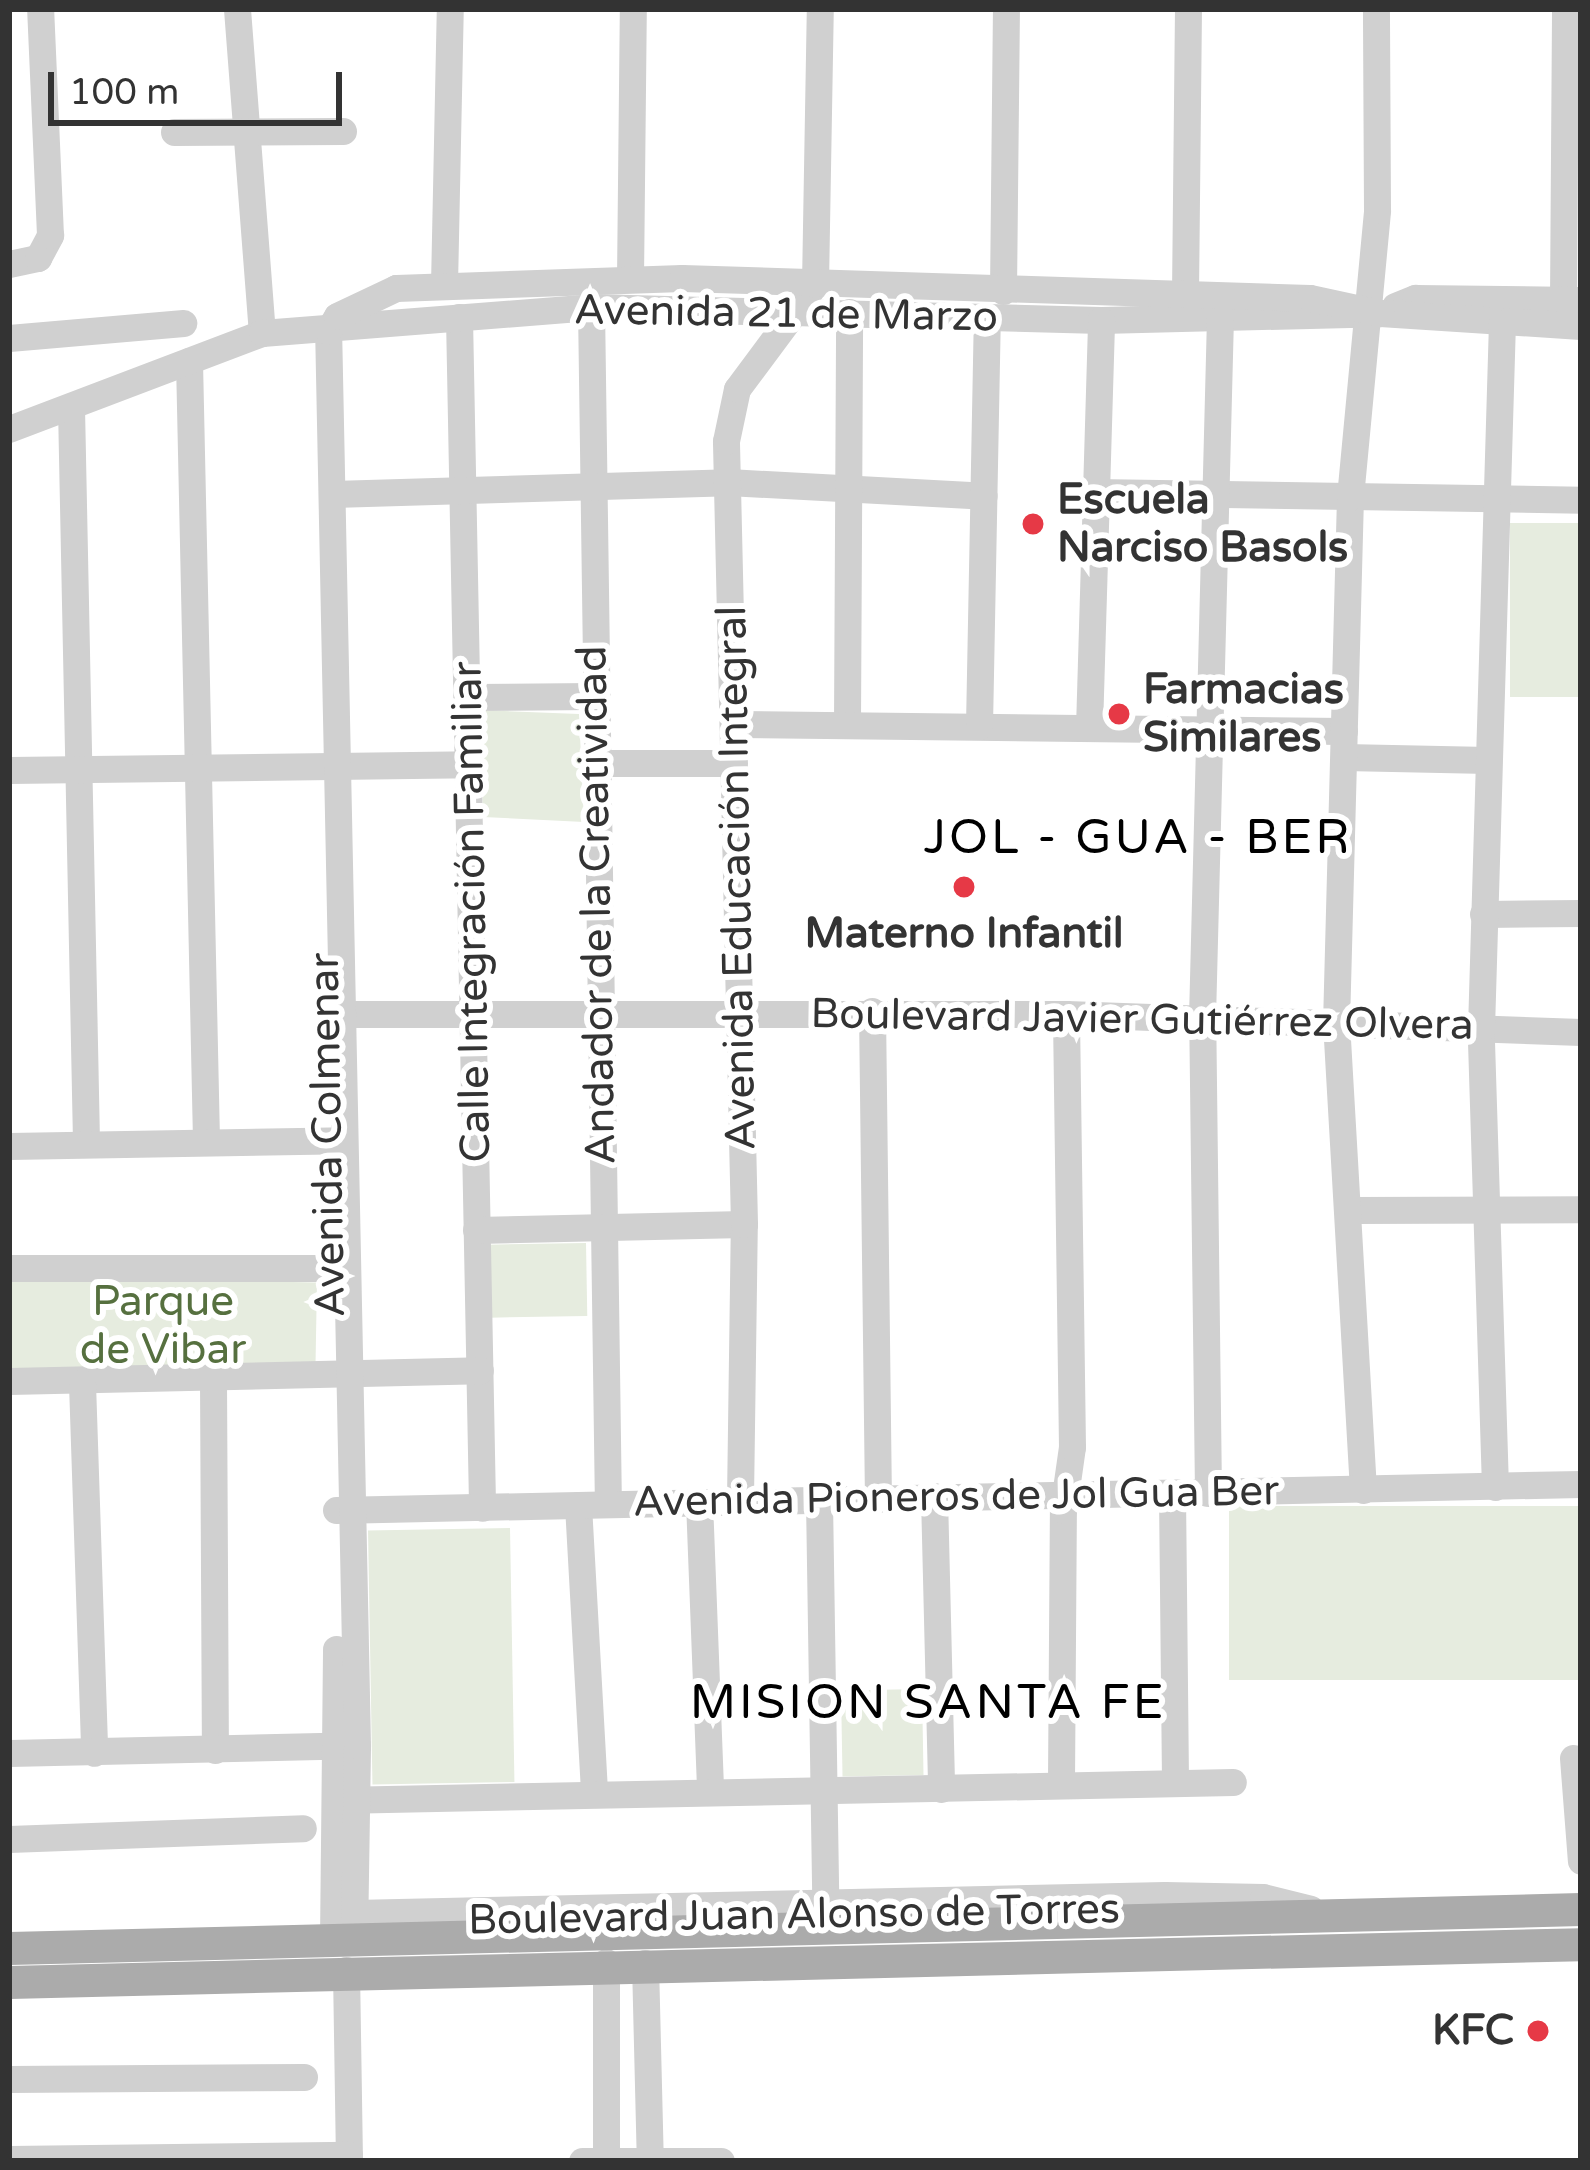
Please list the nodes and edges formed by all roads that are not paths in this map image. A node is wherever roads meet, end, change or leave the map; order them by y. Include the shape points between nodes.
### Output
1 (40, 9) edge
2 (237, 9) edge
3 (450, 9) edge
4 (633, 9) edge
5 (820, 9) edge
6 (1006, 9) edge
7 (1188, 9) edge
8 (1376, 9) edge
9 (1565, 9) edge
10 (343, 131) dead end
11 (174, 132) dead end
12 (245, 134) junction
13 (9, 263) edge
14 (630, 279) junction
15 (815, 284) junction
16 (444, 285) junction
17 (1003, 291) junction
18 (1185, 293) junction
19 (1572, 300) edge
20 (591, 308) junction
21 (795, 310) junction
22 (849, 312) junction
23 (1373, 312) junction
24 (1220, 316) junction
25 (459, 317) junction
26 (987, 317) junction
27 (1101, 320) junction
28 (183, 322) dead end
29 (1502, 323) junction
30 (1581, 326) edge
31 (320, 331) junction
32 (262, 333) junction
33 (9, 338) edge
34 (189, 362) junction
35 (71, 407) junction
36 (9, 430) edge
37 (728, 482) junction
38 (590, 483) junction
39 (847, 488) junction
40 (462, 490) junction
41 (1095, 492) junction
42 (333, 494) junction
43 (1214, 494) junction
44 (984, 496) junction
45 (1351, 497) junction
46 (1494, 498) junction
47 (1581, 500) edge
48 (594, 696) junction
49 (469, 697) junction
50 (847, 723) junction
51 (733, 724) junction
52 (979, 726) junction
53 (1089, 728) junction
54 (1214, 730) junction
55 (1344, 744) junction
56 (1488, 760) junction
57 (596, 763) junction
58 (471, 764) junction
59 (734, 764) junction
60 (199, 769) junction
61 (9, 770) edge
62 (74, 770) junction
63 (331, 770) junction
64 (1581, 913) edge
65 (1483, 914) junction
66 (475, 1010) junction
67 (601, 1010) junction
68 (739, 1011) junction
69 (872, 1011) junction
70 (343, 1013) junction
71 (1066, 1014) junction
72 (1202, 1018) junction
73 (1336, 1024) junction
74 (1481, 1029) junction
75 (1581, 1032) edge
76 (206, 1137) junction
77 (336, 1140) junction
78 (86, 1143) junction
79 (9, 1146) edge
80 (1486, 1208) junction
81 (1581, 1209) edge
82 (1351, 1210) junction
83 (744, 1224) junction
84 (601, 1227) junction
85 (476, 1230) junction
86 (9, 1268) edge
87 (330, 1268) junction
88 (480, 1370) junction
89 (339, 1378) junction
90 (9, 1381) edge
91 (213, 1381) junction
92 (82, 1383) junction
93 (1581, 1484) edge
94 (1495, 1487) junction
95 (1363, 1490) junction
96 (1064, 1493) junction
97 (1208, 1493) junction
98 (1172, 1494) junction
99 (934, 1496) junction
100 (878, 1497) junction
101 (740, 1499) junction
102 (819, 1500) junction
103 (699, 1501) junction
104 (608, 1503) junction
105 (578, 1505) junction
106 (482, 1508) junction
107 (341, 1510) junction
108 (348, 1745) junction
109 (215, 1750) junction
110 (9, 1753) edge
111 (94, 1753) junction
112 (1573, 1758) dead end
113 (1175, 1781) junction
114 (1060, 1782) junction
115 (1233, 1782) dead end
116 (941, 1789) junction
117 (825, 1790) junction
118 (710, 1791) junction
119 (594, 1793) junction
120 (347, 1800) junction
121 (303, 1828) dead end
122 (9, 1839) edge
123 (1581, 1861) edge
124 (824, 1902) junction
125 (1581, 1909) edge
126 (1332, 1916) junction
127 (347, 1940) junction
128 (1581, 1944) edge
129 (9, 1948) edge
130 (606, 1962) junction
131 (645, 1963) junction
132 (9, 1982) edge
133 (304, 2077) dead end
134 (9, 2079) edge
135 (349, 2158) edge
136 (9, 2159) edge
137 (650, 2159) edge
138 (598, 2160) edge
139 (721, 2161) edge

1 - 13 street via 50,235 38,258
2 - 12 street
3 - 16 street
4 - 14 street
5 - 15 street
6 - 17 street
7 - 18 street
8 - 23 street
9 - 19 street
10 - 12 street
11 - 12 street
12 - 32 street
14 - 15 street
14 - 16 street
15 - 17 street
15 - 21 street, Avenida Educación Integral
16 - 31 street via 379,291
17 - 18 street
18 - 23 street
19 - 23 street via 1415,298
20 - 21 street, Avenida 21 de Marzo
20 - 25 street, Avenida 21 de Marzo
20 - 38 street, Andador de la Creatividad
21 - 22 street, Avenida 21 de Marzo
21 - 37 street, Avenida Educación Integral via 737,389 728,416
22 - 26 street, Avenida 21 de Marzo
22 - 39 street
23 - 24 street, Avenida 21 de Marzo
23 - 29 street, Avenida 21 de Marzo
23 - 45 street
24 - 27 street, Avenida 21 de Marzo
24 - 43 street
25 - 31 street, Avenida 21 de Marzo
25 - 40 street, Calle Integración Familiar
26 - 27 street, Avenida 21 de Marzo
26 - 44 street
27 - 41 street
28 - 33 street
29 - 30 street, Avenida 21 de Marzo
29 - 46 street
31 - 32 street, Avenida 21 de Marzo
31 - 42 street, Avenida Colmenar
31 - 63 street, Avenida Colmenar
32 - 34 street, Avenida 21 de Marzo
34 - 35 street, Avenida 21 de Marzo
34 - 60 street
35 - 36 street, Avenida 21 de Marzo
35 - 62 street
37 - 38 street
37 - 39 street
37 - 51 street, Avenida Educación Integral
38 - 40 street
38 - 48 street, Andador de la Creatividad
39 - 44 street
39 - 50 street
40 - 42 street
40 - 49 street, Calle Integración Familiar
41 - 43 street
41 - 53 street
42 - 63 street, Avenida Colmenar
43 - 45 street
43 - 54 street
44 - 52 street
45 - 46 street
45 - 55 street
46 - 47 street
46 - 56 street
48 - 49 street
48 - 57 street, Andador de la Creatividad
49 - 58 street, Calle Integración Familiar
50 - 51 street
50 - 52 street
51 - 59 street, Avenida Educación Integral
52 - 53 street
53 - 54 street
54 - 55 street
54 - 72 street
55 - 56 street
55 - 73 street
56 - 65 street
57 - 59 street
57 - 67 street, Andador de la Creatividad
58 - 63 street
58 - 66 street, Calle Integración Familiar
59 - 68 street, Avenida Educación Integral
60 - 62 street
60 - 63 street
60 - 76 street
61 - 62 street
62 - 78 street
63 - 70 street, Avenida Colmenar
63 - 77 street, Avenida Colmenar
64 - 65 street
65 - 74 street
66 - 67 street, Boulevard Javier Gutiérrez Olvera
66 - 70 street, Boulevard Javier Gutiérrez Olvera
66 - 85 street, Calle Integración Familiar
67 - 68 street, Boulevard Javier Gutiérrez Olvera
67 - 84 street, Andador de la Creatividad
68 - 69 street, Boulevard Javier Gutiérrez Olvera
68 - 83 street, Avenida Educación Integral
69 - 71 street, Boulevard Javier Gutiérrez Olvera
69 - 100 street
70 - 77 street, Avenida Colmenar
71 - 72 street, Boulevard Javier Gutiérrez Olvera
71 - 96 street via 1072,1447
72 - 73 street, Boulevard Javier Gutiérrez Olvera
72 - 97 street
73 - 74 street, Boulevard Javier Gutiérrez Olvera
73 - 82 street
74 - 75 street, Boulevard Javier Gutiérrez Olvera
74 - 80 street
76 - 77 street
76 - 78 street
77 - 87 street, Avenida Colmenar
77 - 89 street, Avenida Colmenar
78 - 79 street
80 - 81 street
80 - 82 street
80 - 94 street
82 - 95 street
83 - 84 street
83 - 101 street, Avenida Educación Integral
84 - 85 street
84 - 104 street, Andador de la Creatividad
85 - 88 street, Calle Integración Familiar
86 - 87 street
87 - 89 street, Avenida Colmenar
88 - 89 street
88 - 106 street, Calle Integración Familiar
89 - 91 street
89 - 107 street, Avenida Colmenar
90 - 92 street
91 - 92 street
91 - 109 street
92 - 111 street
93 - 94 street, Avenida Pioneros de Jol Gua Ber
94 - 95 street, Avenida Pioneros de Jol Gua Ber
95 - 97 street, Avenida Pioneros de Jol Gua Ber
96 - 98 street, Avenida Pioneros de Jol Gua Ber
96 - 99 street, Avenida Pioneros de Jol Gua Ber
96 - 114 street
97 - 98 street, Avenida Pioneros de Jol Gua Ber
98 - 113 street
99 - 100 street, Avenida Pioneros de Jol Gua Ber
99 - 116 street
100 - 102 street, Avenida Pioneros de Jol Gua Ber
101 - 102 street, Avenida Pioneros de Jol Gua Ber
101 - 103 street, Avenida Pioneros de Jol Gua Ber
102 - 117 street
103 - 104 street, Avenida Pioneros de Jol Gua Ber
103 - 118 street
104 - 105 street, Avenida Pioneros de Jol Gua Ber
105 - 106 street, Avenida Pioneros de Jol Gua Ber
105 - 119 street
106 - 107 street, Avenida Pioneros de Jol Gua Ber
107 - 108 street, Avenida Colmenar
108 - 109 street
108 - 120 street, Avenida Colmenar
109 - 111 street
110 - 111 street
112 - 123 street
113 - 114 street
113 - 115 street
114 - 116 street
116 - 117 street
117 - 118 street
117 - 124 street
118 - 119 street
119 - 120 street
120 - 127 street, Avenida Colmenar
121 - 122 street
124 - 126 street via 1226,1896
124 - 127 street
125 - 126 main road, Boulevard Juan Alonso de Torres
126 - 127 main road, Boulevard Juan Alonso de Torres
127 - 129 main road, Boulevard Juan Alonso de Torres
127 - 130 main road, Boulevard Juan Alonso de Torres
127 - 132 main road, Boulevard Juan Alonso de Torres
127 - 135 street, Avenida Colmenar
128 - 131 main road, Boulevard Juan Alonso de Torres
130 - 131 main road, Boulevard Juan Alonso de Torres
130 - 138 street
131 - 137 street
133 - 134 street
135 - 136 street
137 - 138 street
137 - 139 street

